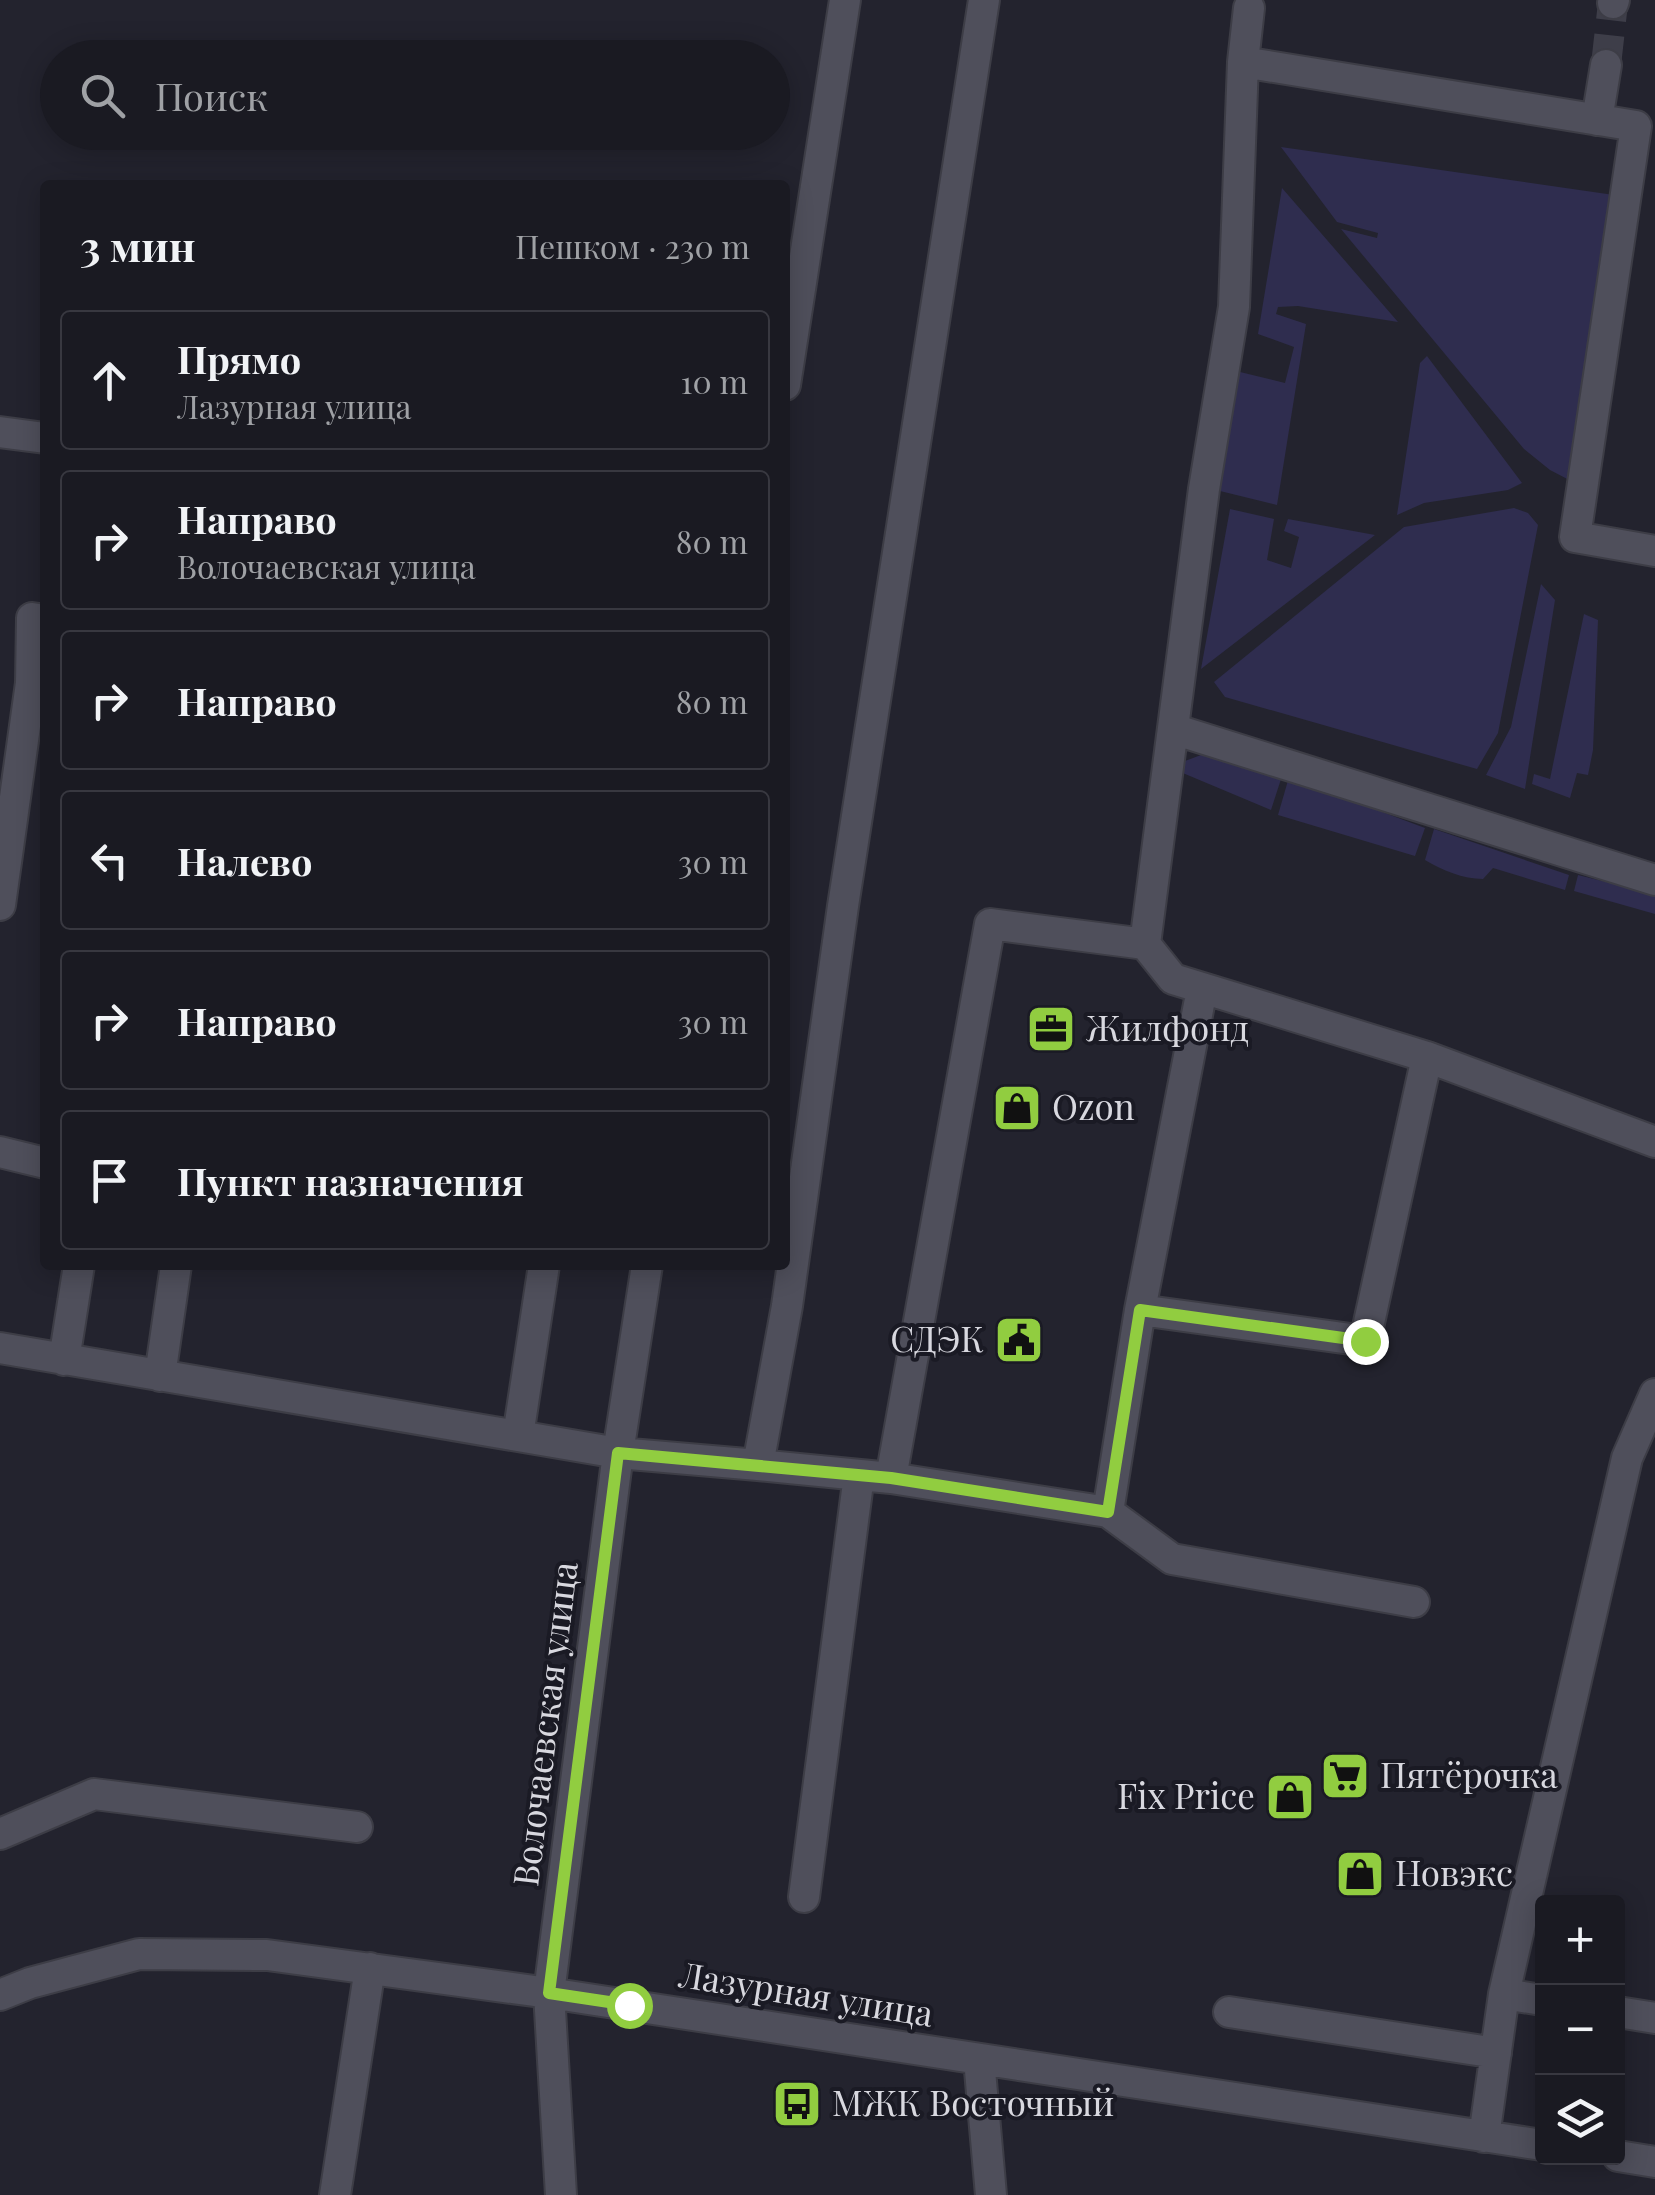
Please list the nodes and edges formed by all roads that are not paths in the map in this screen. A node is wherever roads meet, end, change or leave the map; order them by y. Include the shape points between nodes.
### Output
1 (845, 0) edge
2 (984, 0) edge
3 (1249, 8) dead end
4 (1243, 62) junction
5 (1606, 65) tunnel mouth
6 (1597, 120) junction
7 (790, 353) edge
8 (0, 432) edge
9 (40, 437) edge
10 (1655, 552) edge
11 (40, 619) edge
12 (1173, 729) junction
13 (1655, 880) edge
14 (0, 904) edge
15 (1145, 944) junction
16 (1202, 989) junction
17 (1427, 1058) junction
18 (1655, 1142) edge
19 (0, 1152) edge
20 (40, 1161) edge
21 (78, 1270) edge
22 (175, 1270) edge
23 (543, 1270) edge
24 (646, 1270) edge
25 (1140, 1310) junction
26 (0, 1348) edge
27 (64, 1360) junction
28 (160, 1376) junction
29 (1655, 1394) edge
30 (518, 1436) junction
31 (618, 1453) junction
32 (1641, 1459) edge
33 (758, 1465) junction
34 (859, 1475) junction
35 (891, 1478) junction
36 (1108, 1512) junction
37 (1414, 1602) dead end
38 (358, 1828) dead end
39 (0, 1834) edge
40 (804, 1897) dead end
41 (370, 1968) junction
42 (549, 1993) junction
43 (1504, 1994) junction
44 (0, 1995) edge
45 (1535, 1999) edge
46 (1228, 2012) dead end
47 (1625, 2013) edge
48 (1655, 2018) edge
49 (1496, 2053) junction
50 (980, 2059) junction
51 (1484, 2136) junction
52 (1535, 2144) edge
53 (1625, 2157) edge
54 (1655, 2162) edge
55 (335, 2195) edge
56 (561, 2195) edge
57 (991, 2195) edge

1 - 7 street
2 - 33 street
3 - 4 street
4 - 6 street
4 - 12 street via 1234,307
5 - 6 street
6 - 10 street via 1636,126 1574,537
8 - 9 street
11 - 14 street via 32,618 31,683
12 - 13 street
12 - 15 street
15 - 16 street via 1173,980
15 - 35 street via 990,924
16 - 17 street
16 - 25 street
17 - 18 street
17 - 25 street via 1365,1341
19 - 20 street
21 - 27 street
22 - 28 street
23 - 30 street
24 - 31 street, Волочаевская улица
25 - 36 street
26 - 27 street
27 - 28 street
28 - 30 street
29 - 32 street
30 - 31 street
31 - 33 street
31 - 42 street, Волочаевская улица
32 - 43 street
33 - 34 street
34 - 35 street
34 - 40 street
35 - 36 street
36 - 37 street via 1172,1559
38 - 39 street via 94,1794
41 - 42 street, Лазурная улица
41 - 44 street, Лазурная улица via 266,1955 140,1954
41 - 55 street
42 - 50 street, Лазурная улица
42 - 56 street, Волочаевская улица
43 - 45 street
43 - 49 street
46 - 49 street
47 - 48 street
49 - 51 street
50 - 51 street, Лазурная улица
50 - 57 street
51 - 52 street, Лазурная улица
53 - 54 street

